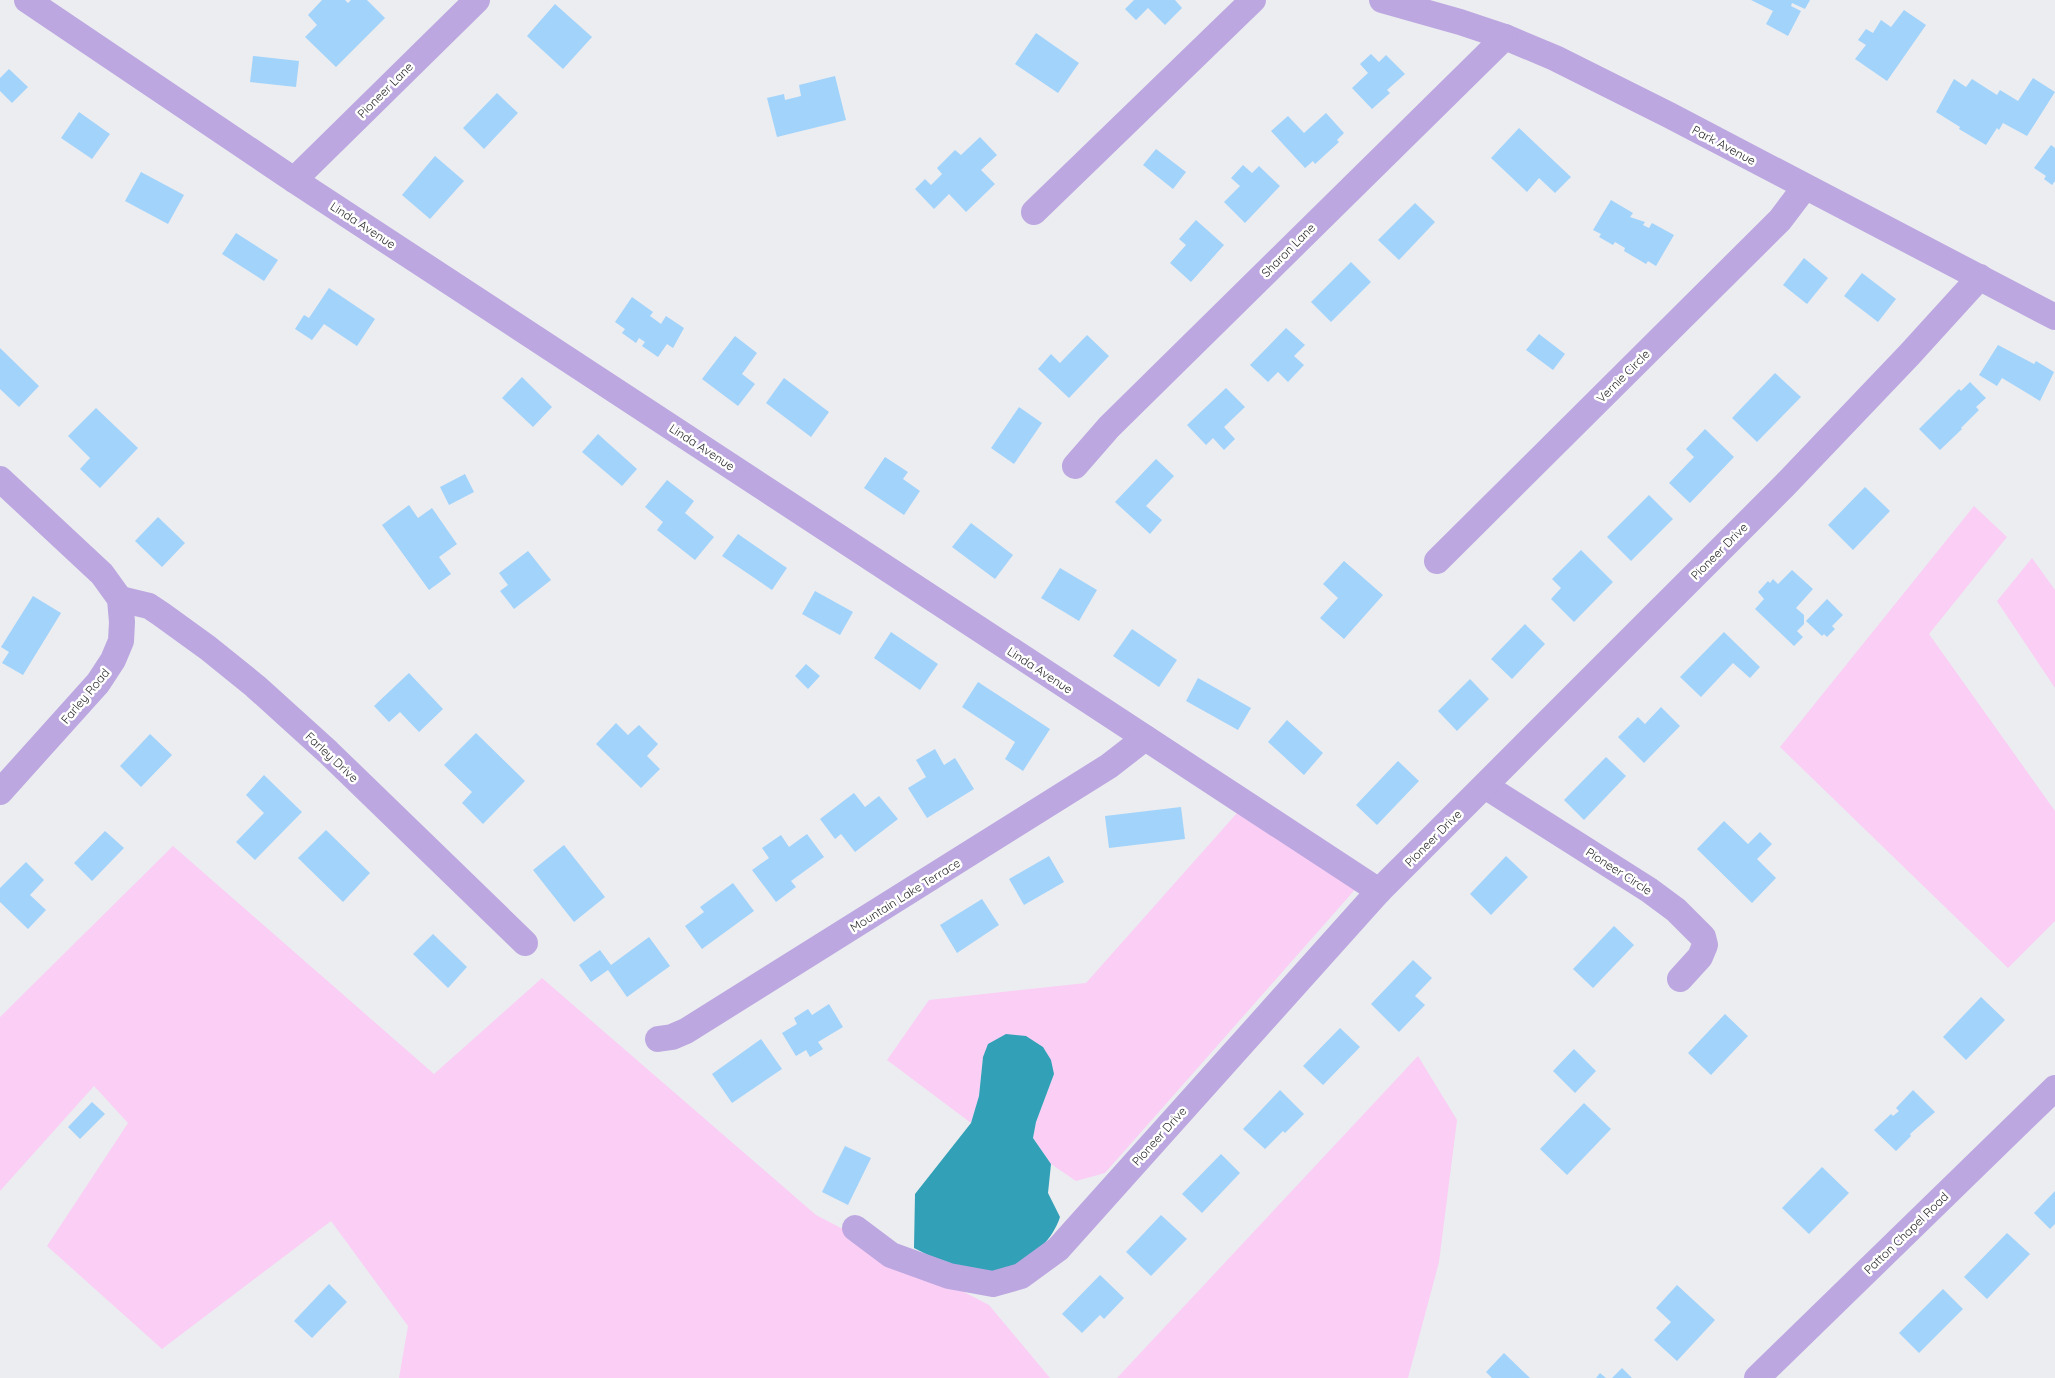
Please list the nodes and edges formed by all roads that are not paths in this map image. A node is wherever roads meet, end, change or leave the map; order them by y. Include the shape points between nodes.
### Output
1 (27, 0) edge
2 (476, 0) edge
3 (1253, 0) edge
4 (1382, 0) edge
5 (1505, 37) junction
6 (294, 180) junction
7 (1805, 187) junction
8 (1034, 212) dead end
9 (1980, 277) junction
10 (2055, 317) edge
11 (1075, 466) dead end
12 (0, 479) edge
13 (1437, 562) dead end
14 (120, 599) junction
15 (1144, 738) junction
16 (1485, 786) junction
17 (0, 792) edge
18 (1379, 891) junction
19 (525, 943) dead end
20 (1680, 980) dead end
21 (658, 1039) dead end
22 (2055, 1088) edge
23 (855, 1228) dead end
24 (1757, 1378) edge

1 - 6 street, Linda Avenue
2 - 6 street, Pioneer Lane
3 - 8 street
4 - 5 street, Park Avenue
5 - 7 street, Park Avenue via 1555,58
5 - 11 street, Sharon Lane via 1109,427
6 - 15 street, Linda Avenue
7 - 9 street, Park Avenue
7 - 13 street, Vernie Circle via 1780,220
9 - 10 street, Park Avenue
9 - 16 street, Pioneer Drive via 1784,486
12 - 14 street via 102,574
14 - 17 street, Farley Road via 121,641 113,660 98,683
14 - 19 street, Farley Drive via 149,606 255,686 328,752
15 - 18 street, Linda Avenue
15 - 21 street, Mountain Lake Terrace via 1110,766 694,1026 672,1037
16 - 18 street, Pioneer Drive
16 - 20 street, Pioneer Circle via 1649,890 1697,930 1705,945 1700,957
18 - 23 street, Pioneer Drive via 1058,1249 1033,1270 1008,1282 972,1282 891,1255
22 - 24 street, Patton Chapel Road

